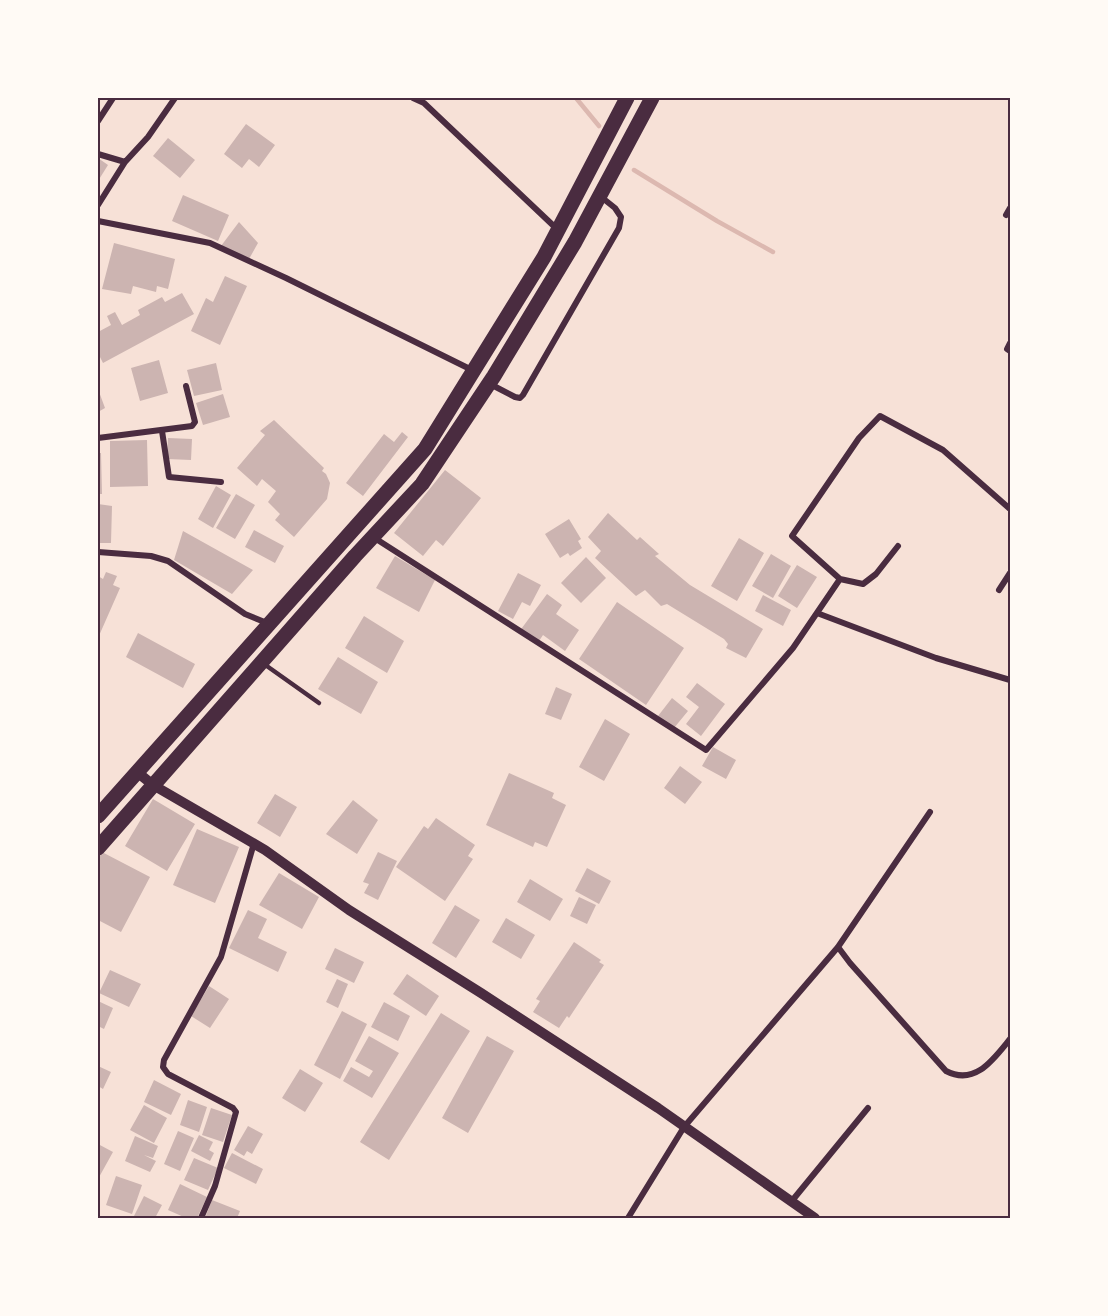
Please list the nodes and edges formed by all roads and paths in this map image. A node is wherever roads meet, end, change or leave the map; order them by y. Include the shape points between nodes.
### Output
1 (113, 98) edge
2 (175, 98) edge
3 (412, 98) edge
4 (627, 98) edge
5 (652, 98) edge
6 (98, 121) edge
7 (98, 154) edge
8 (125, 162) junction
9 (600, 196) junction
10 (98, 205) edge
11 (1011, 208) edge
12 (1006, 215) dead end
13 (98, 220) edge
14 (558, 230) junction
15 (1011, 343) edge
16 (1011, 351) edge
17 (474, 371) junction
18 (489, 384) junction
19 (186, 386) dead end
20 (162, 431) junction
21 (98, 438) edge
22 (221, 482) dead end
23 (1011, 509) edge
24 (373, 537) junction
25 (898, 546) dead end
26 (98, 552) edge
27 (1011, 573) edge
28 (840, 579) junction
29 (999, 590) dead end
30 (817, 613) junction
31 (270, 624) junction
32 (261, 662) junction
33 (1011, 680) edge
34 (319, 703) dead end
35 (137, 772) junction
36 (153, 785) junction
37 (930, 812) dead end
38 (98, 816) edge
39 (254, 843) junction
40 (98, 848) edge
41 (838, 947) junction
42 (1011, 1039) edge
43 (868, 1108) dead end
44 (684, 1126) junction
45 (792, 1202) junction
46 (201, 1218) edge
47 (628, 1218) edge
48 (815, 1218) edge

1 - 6 street
2 - 8 street
3 - 14 street via 424,104
4 - 14 main road
5 - 9 main road
7 - 8 street
8 - 10 street
9 - 18 main road
9 - 18 street via 621,217 620,228 523,395 515,397
11 - 12 street
13 - 17 street via 210,243
14 - 17 main road
15 - 16 street via 1007,349
17 - 31 main road via 425,449
18 - 24 main road via 422,484
19 - 20 street via 194,425
20 - 21 street
20 - 22 street via 170,477
23 - 28 street via 943,450 880,416 859,438 792,536
24 - 30 street via 706,750 793,648
24 - 32 main road
25 - 28 street via 863,584
26 - 31 street via 168,561 245,614
27 - 29 street
28 - 30 street
30 - 33 street via 936,658
31 - 35 main road
32 - 34 lane
32 - 36 main road
35 - 36 street
35 - 38 main road
36 - 39 street
36 - 40 main road
37 - 41 street
39 - 44 street via 349,910
39 - 46 street via 221,957 164,1060 168,1074 236,1112 216,1186
41 - 42 street via 946,1071 955,1076 966,1077 983,1068
41 - 44 street
43 - 45 street
44 - 45 street
44 - 47 street
45 - 48 street

